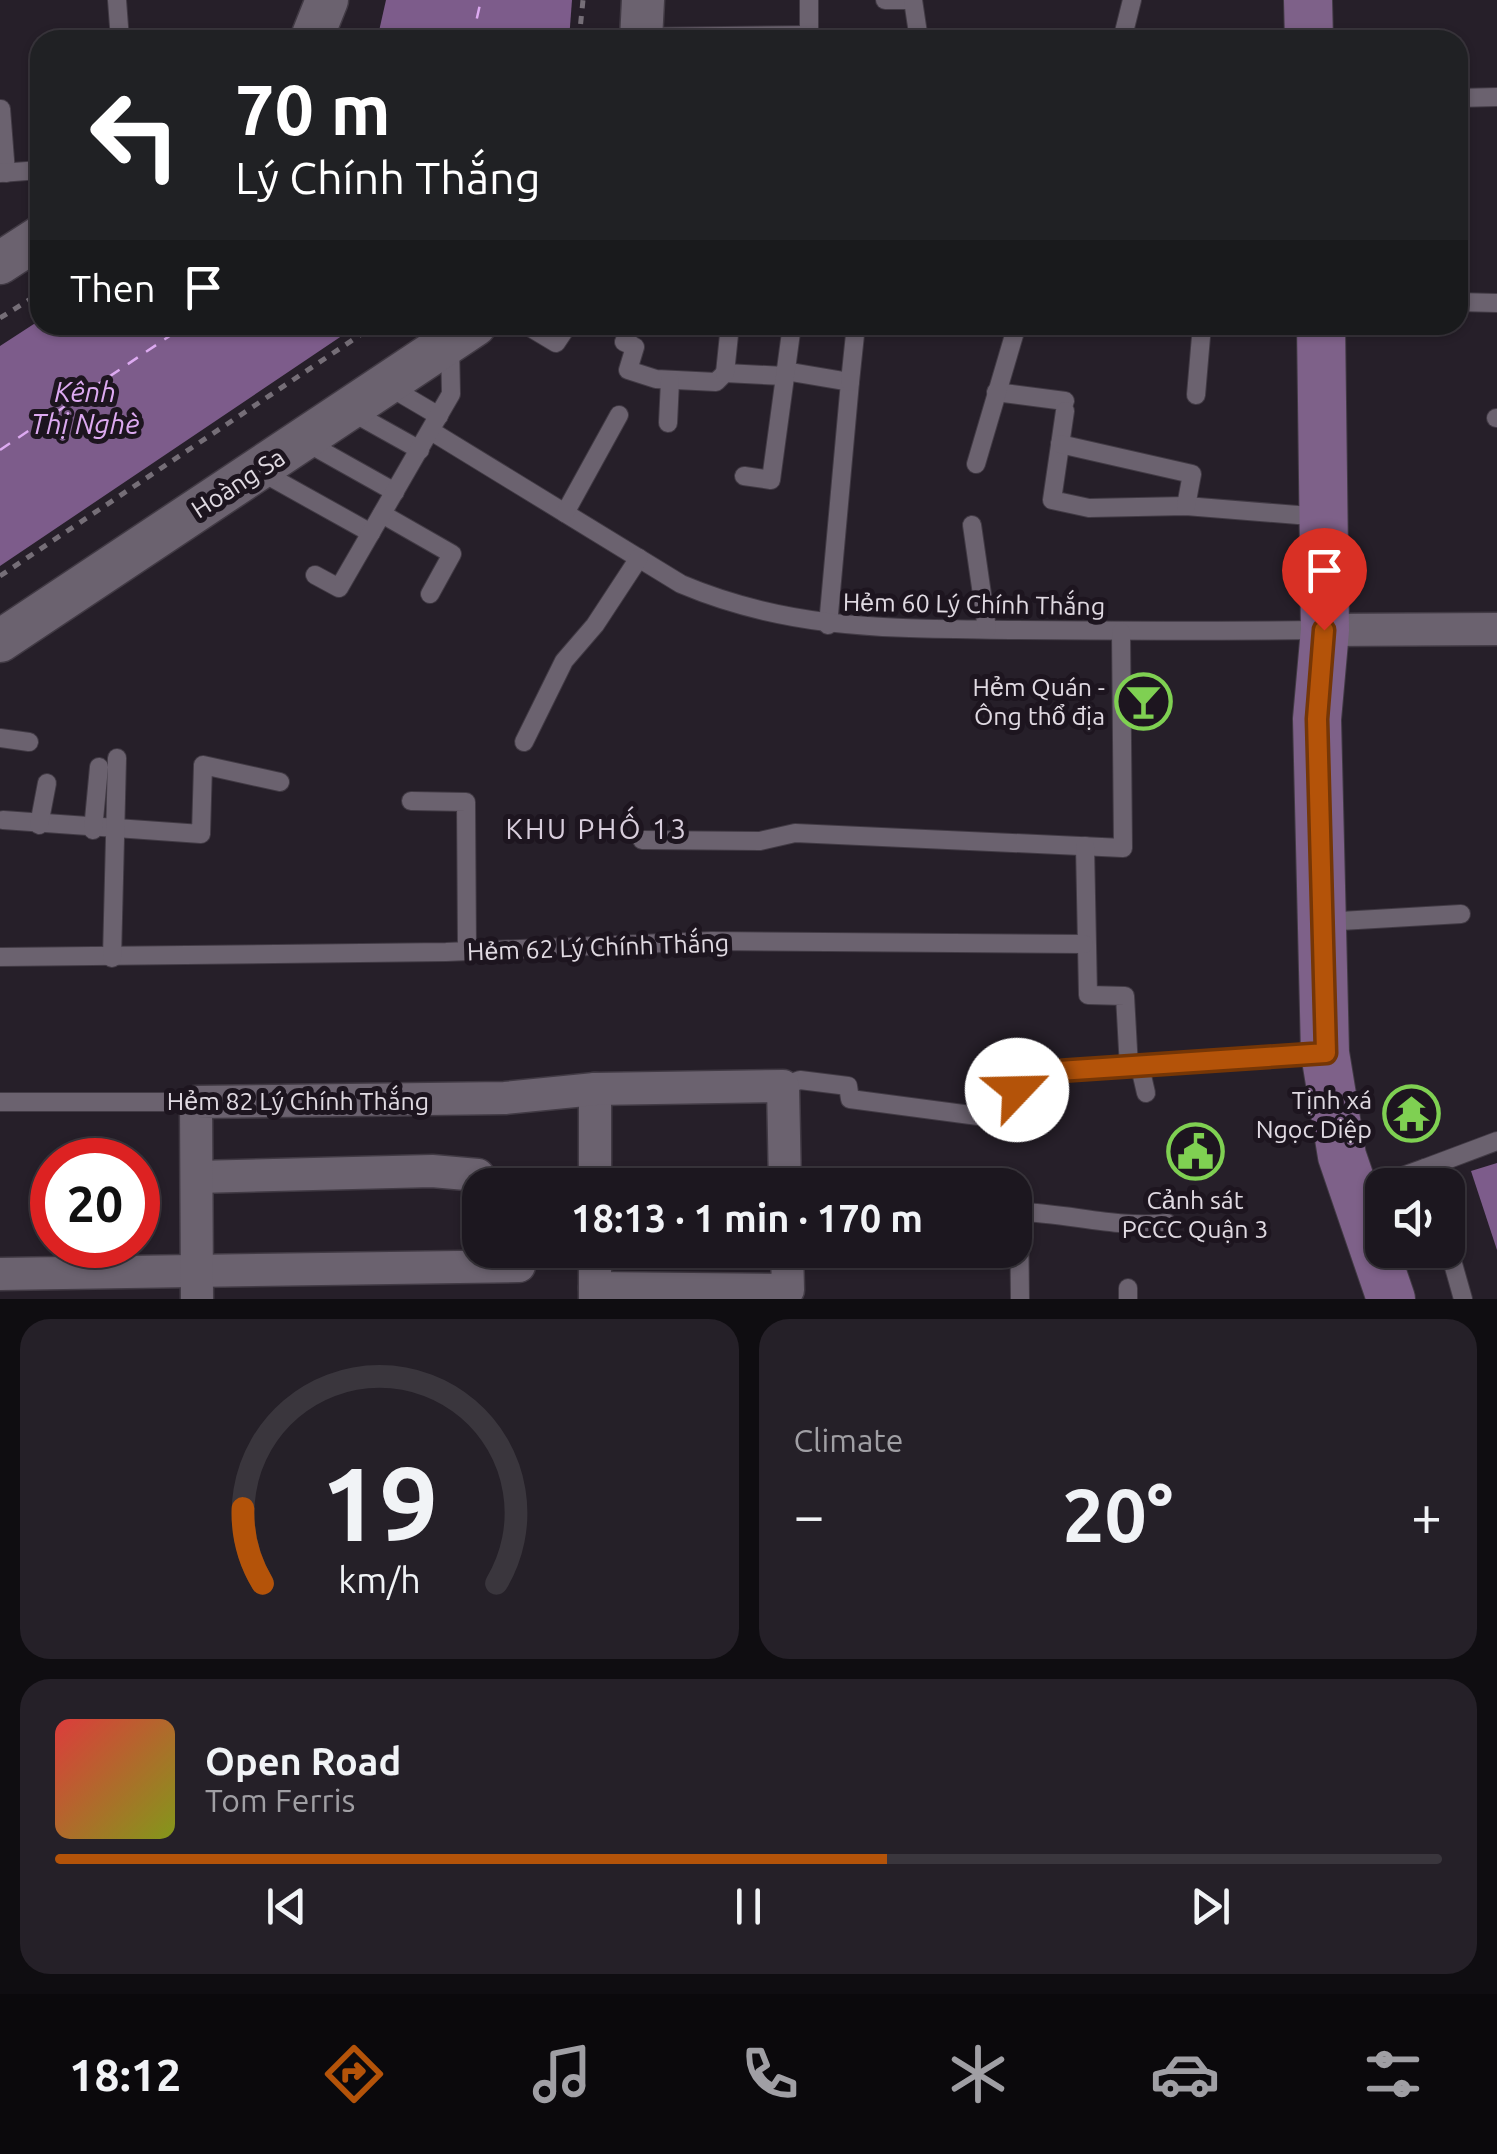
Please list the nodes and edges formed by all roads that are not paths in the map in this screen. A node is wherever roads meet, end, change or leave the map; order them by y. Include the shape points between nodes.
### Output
1 (117, 0) edge
2 (327, 0) edge
3 (809, 0) edge
4 (885, 0) edge
5 (906, 0) edge
6 (914, 0) edge
7 (1132, 0) edge
8 (1308, 0) edge
9 (642, 26) edge
10 (119, 30) edge
11 (315, 30) edge
12 (698, 30) edge
13 (810, 30) edge
14 (918, 30) edge
15 (1124, 30) edge
16 (1309, 30) edge
17 (1497, 97) edge
18 (1468, 98) edge
19 (0, 109) edge
20 (30, 171) edge
21 (3, 173) edge
22 (30, 244) edge
23 (0, 263) edge
24 (1468, 302) edge
25 (1497, 303) edge
26 (462, 335) edge
27 (543, 335) edge
28 (561, 335) edge
29 (628, 335) edge
30 (729, 335) edge
31 (791, 335) edge
32 (855, 335) edge
33 (1015, 335) edge
34 (1201, 335) edge
35 (1321, 335) edge
36 (725, 373) junction
37 (785, 374) junction
38 (670, 381) junction
39 (850, 382) junction
40 (387, 385) junction
41 (996, 392) junction
42 (1196, 396) dead end
43 (349, 411) junction
44 (619, 415) dead end
45 (668, 423) dead end
46 (435, 424) junction
47 (304, 440) junction
48 (1060, 444) junction
49 (420, 450) junction
50 (976, 464) dead end
51 (258, 470) junction
52 (744, 476) dead end
53 (395, 492) junction
54 (1186, 506) junction
55 (565, 513) junction
56 (382, 514) junction
57 (1323, 517) junction
58 (972, 525) dead end
59 (371, 533) junction
60 (639, 558) junction
61 (314, 575) dead end
62 (430, 594) dead end
63 (828, 626) junction
64 (1497, 629) edge
65 (987, 630) junction
66 (1324, 630) junction
67 (1121, 632) junction
68 (0, 641) edge
69 (0, 738) edge
70 (29, 742) dead end
71 (524, 742) dead end
72 (47, 782) dead end
73 (280, 782) dead end
74 (411, 802) dead end
75 (3, 820) dead end
76 (39, 825) junction
77 (92, 830) junction
78 (116, 832) junction
79 (642, 840) dead end
80 (1085, 846) junction
81 (1461, 914) dead end
82 (1322, 922) junction
83 (1084, 944) junction
84 (468, 951) junction
85 (0, 957) edge
86 (112, 958) junction
87 (1326, 1053) junction
88 (1134, 1068) junction
89 (784, 1086) junction
90 (595, 1089) junction
91 (1146, 1093) dead end
92 (0, 1102) edge
93 (196, 1102) junction
94 (1497, 1141) edge
95 (595, 1168) edge
96 (785, 1168) edge
97 (1444, 1168) edge
98 (462, 1174) edge
99 (197, 1178) junction
100 (1365, 1191) edge
101 (1355, 1193) junction
102 (1032, 1212) edge
103 (1167, 1224) dead end
104 (483, 1268) edge
105 (787, 1268) edge
106 (1019, 1268) edge
107 (1454, 1268) edge
108 (0, 1274) edge
109 (196, 1284) edge
110 (595, 1293) edge
111 (788, 1295) edge
112 (1020, 1299) edge
113 (1391, 1299) edge
114 (1463, 1299) edge

1 - 10 lane
2 - 11 street
3 - 13 lane
4 - 5 lane
6 - 14 lane
7 - 15 lane
8 - 16 main road
9 - 12 lane
17 - 18 lane
19 - 21 lane
20 - 21 lane
22 - 23 street
24 - 25 lane
26 - 40 street, Hoàng Sa
26 - 46 lane via 453,388
27 - 28 lane via 556,343
29 - 38 lane via 624,342 636,347 628,370
30 - 36 lane
31 - 37 lane
32 - 39 lane
33 - 41 lane
34 - 42 lane
35 - 57 main road
36 - 37 lane
36 - 38 lane via 716,382
37 - 39 lane
37 - 52 lane via 771,480
38 - 45 lane
39 - 63 lane
40 - 43 street, Hoàng Sa
40 - 46 lane, Hẻm 60 Lý Chính Thắng
41 - 48 lane via 1065,406
41 - 50 lane
43 - 47 street, Hoàng Sa
43 - 49 lane
44 - 55 lane
46 - 49 lane
46 - 55 lane, Hẻm 60 Lý Chính Thắng
47 - 51 street, Hoàng Sa
47 - 53 lane
48 - 54 lane via 1192,474
48 - 54 lane via 1052,500 1088,508
49 - 53 lane
51 - 59 lane
51 - 68 street, Hoàng Sa
53 - 56 lane
54 - 57 lane
55 - 60 lane, Hẻm 60 Lý Chính Thắng
56 - 59 lane
56 - 62 lane via 452,554
57 - 66 main road
58 - 65 lane
59 - 61 lane via 339,588
60 - 63 lane, Hẻm 60 Lý Chính Thắng via 722,601
60 - 71 lane via 564,661
63 - 65 lane, Hẻm 60 Lý Chính Thắng
64 - 66 street
65 - 67 lane, Hẻm 60 Lý Chính Thắng
66 - 67 lane, Hẻm 60 Lý Chính Thắng
66 - 82 main road via 1317,719
67 - 80 lane via 1123,848
69 - 70 lane
72 - 76 lane
73 - 78 lane via 203,765 201,834
74 - 84 lane via 466,802
75 - 76 lane
76 - 77 lane
77 - 78 lane
77 - 78 lane via 108,762
78 - 86 lane
79 - 80 lane via 760,841 795,832
80 - 83 lane
81 - 82 lane
82 - 87 main road
83 - 84 lane, Hẻm 62 Lý Chính Thắng via 711,941
83 - 88 lane via 1088,995 1126,996
84 - 86 lane, Hẻm 62 Lý Chính Thắng
85 - 86 lane, Hẻm 62 Lý Chính Thắng
87 - 88 lane
87 - 101 main road via 1342,1156
88 - 89 lane via 1029,1073 1019,1081 1017,1108 1001,1119 850,1098 848,1086 800,1080
88 - 91 lane
89 - 90 street, Hẻm 82 Lý Chính Thắng
89 - 96 street
90 - 93 street, Hẻm 82 Lý Chính Thắng via 504,1098
90 - 95 street
92 - 93 lane, Hẻm 82 Lý Chính Thắng
93 - 99 street
94 - 97 lane
98 - 99 street
99 - 109 street
100 - 101 lane
101 - 113 main road
102 - 103 lane
104 - 109 street
105 - 111 street
106 - 112 lane
107 - 114 lane
108 - 109 street
110 - 111 street

